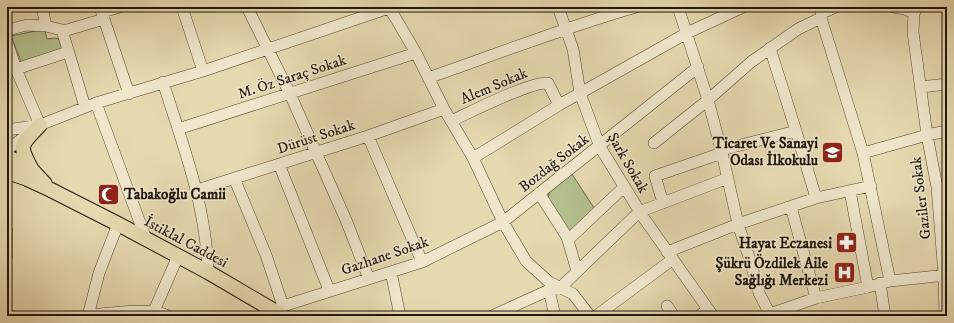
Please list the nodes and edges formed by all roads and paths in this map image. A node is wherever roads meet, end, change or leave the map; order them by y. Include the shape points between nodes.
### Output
1 (42, 7) edge
2 (120, 7) edge
3 (182, 7) edge
4 (247, 7) edge
5 (390, 7) edge
6 (558, 7) edge
7 (636, 7) edge
8 (678, 7) edge
9 (743, 7) edge
10 (836, 7) edge
11 (894, 7) edge
12 (916, 10) edge
13 (102, 13) edge
14 (822, 13) edge
15 (46, 26) junction
16 (7, 30) edge
17 (62, 30) junction
18 (566, 30) junction
19 (687, 33) junction
20 (7, 42) edge
21 (266, 48) junction
22 (770, 48) junction
23 (68, 52) junction
24 (416, 53) junction
25 (9, 54) edge
26 (698, 67) junction
27 (16, 69) junction
28 (203, 70) junction
29 (428, 78) junction
30 (163, 82) junction
31 (947, 84) edge
32 (921, 87) junction
33 (580, 93) junction
34 (129, 94) junction
35 (290, 94) junction
36 (708, 100) junction
37 (96, 103) junction
38 (559, 105) junction
39 (85, 108) junction
40 (444, 109) junction
41 (451, 121) junction
42 (40, 125) junction
43 (178, 129) junction
44 (7, 130) edge
45 (796, 130) junction
46 (947, 131) edge
47 (927, 135) junction
48 (368, 136) junction
49 (654, 143) dead end
50 (600, 147) junction
51 (7, 150) edge
52 (722, 151) junction
53 (316, 153) junction
54 (863, 153) junction
55 (7, 156) edge
56 (473, 158) junction
57 (279, 164) junction
58 (33, 171) junction
59 (7, 172) edge
60 (234, 178) junction
61 (728, 178) junction
62 (871, 186) junction
63 (942, 186) edge
64 (624, 187) junction
65 (51, 190) junction
66 (197, 190) junction
67 (850, 191) junction
68 (539, 193) junction
69 (816, 198) junction
70 (663, 203) junction
71 (791, 206) junction
72 (639, 212) junction
73 (503, 222) junction
74 (118, 224) junction
75 (738, 224) junction
76 (7, 230) edge
77 (146, 239) junction
78 (568, 240) junction
79 (7, 256) edge
80 (178, 256) junction
81 (670, 256) junction
82 (422, 262) junction
83 (578, 271) junction
84 (208, 272) junction
85 (391, 272) junction
86 (945, 275) edge
87 (369, 279) junction
88 (885, 282) junction
89 (561, 287) junction
90 (868, 287) junction
91 (329, 290) junction
92 (549, 290) junction
93 (816, 298) junction
94 (667, 306) dead end
95 (154, 311) junction
96 (711, 312) edge
97 (278, 313) edge
98 (131, 314) edge
99 (769, 315) edge
100 (88, 316) edge
101 (168, 316) edge
102 (400, 316) edge
103 (494, 316) edge
104 (555, 316) edge
105 (590, 316) edge
106 (596, 316) edge
107 (674, 316) edge
108 (699, 316) edge
109 (885, 316) edge
110 (940, 316) edge
111 (945, 316) edge

1 - 15 street
2 - 13 street
3 - 28 street
4 - 21 street
5 - 21 street
5 - 24 street
6 - 18 street, Şark Sokak
7 - 18 street via 590,20
8 - 19 street
9 - 19 street
10 - 14 street
11 - 12 street
12 - 32 street, Gaziler Sokak via 913,32
13 - 17 street
13 - 34 street
14 - 22 street
14 - 54 street
15 - 16 street via 27,25
15 - 17 street
17 - 23 street
18 - 29 street
18 - 33 street, Şark Sokak via 573,49
19 - 26 street
19 - 33 street
20 - 25 street
21 - 28 street
21 - 35 street
22 - 36 street
22 - 45 street
23 - 27 street
23 - 39 street
24 - 29 street
24 - 35 street, M. Öz Saraç Sokak
25 - 27 street
26 - 36 street
26 - 50 street, Bozdağ Sokak
27 - 42 street
28 - 30 street
29 - 40 street
30 - 34 street
30 - 43 street
31 - 32 street
32 - 47 street, Gaziler Sokak
33 - 38 street
33 - 50 street, Şark Sokak
34 - 37 street
35 - 43 street, M. Öz Saraç Sokak
35 - 53 street
36 - 49 street
36 - 52 street
37 - 39 street
37 - 77 street
38 - 41 street, Alem Sokak via 548,83 542,82
38 - 56 street
39 - 42 street
40 - 41 street
40 - 48 street, Dürüst Sokak
41 - 56 street
42 - 44 street
42 - 51 street
42 - 58 main road via 22,146 22,152
43 - 66 street
45 - 52 street
45 - 69 street
46 - 47 street
47 - 54 street
47 - 63 street, Gaziler Sokak
48 - 53 street, Dürüst Sokak
48 - 82 street
50 - 64 street, Şark Sokak
50 - 68 street, Bozdağ Sokak
52 - 61 street
52 - 70 street via 655,176
53 - 57 street, Dürüst Sokak
53 - 87 street
54 - 62 street
55 - 58 main road, İstiklal Caddesi
56 - 73 street
57 - 60 street, Dürüst Sokak
57 - 91 street
58 - 65 main road, İstiklal Caddesi
59 - 65 main road, İstiklal Caddesi
60 - 66 street, Dürüst Sokak
60 - 97 street via 266,255
61 - 70 street
61 - 75 street
62 - 67 street
62 - 88 street
63 - 86 street, Gaziler Sokak
64 - 72 street, Şark Sokak
64 - 78 street
65 - 74 main road, İstiklal Caddesi
66 - 84 street
67 - 69 street
67 - 90 street
68 - 73 street, Bozdağ Sokak
68 - 78 street
69 - 71 street
70 - 72 street
71 - 75 street
71 - 93 street
72 - 81 street, Şark Sokak
72 - 83 street
73 - 82 street, Gazhane Sokak
73 - 89 street via 526,261 549,282
74 - 77 main road, İstiklal Caddesi
74 - 100 street via 99,273
75 - 81 street
75 - 99 street via 758,293
76 - 79 street
77 - 80 main road, İstiklal Caddesi
78 - 83 street
80 - 84 main road, İstiklal Caddesi
80 - 95 street
81 - 96 street, Şark Sokak
81 - 106 street
82 - 85 street, Gazhane Sokak
83 - 89 street
84 - 97 main road, İstiklal Caddesi
85 - 87 street, Gazhane Sokak
85 - 102 street
86 - 88 street
86 - 111 street, Gaziler Sokak
87 - 91 street, Gazhane Sokak
88 - 90 street
88 - 109 street
89 - 92 street
89 - 105 street via 573,294
90 - 93 street
91 - 97 street, Gazhane Sokak
92 - 103 street
92 - 104 street
93 - 99 street
94 - 107 street
95 - 98 street
95 - 101 street
96 - 108 street
98 - 100 street via 117,312
110 - 111 street

